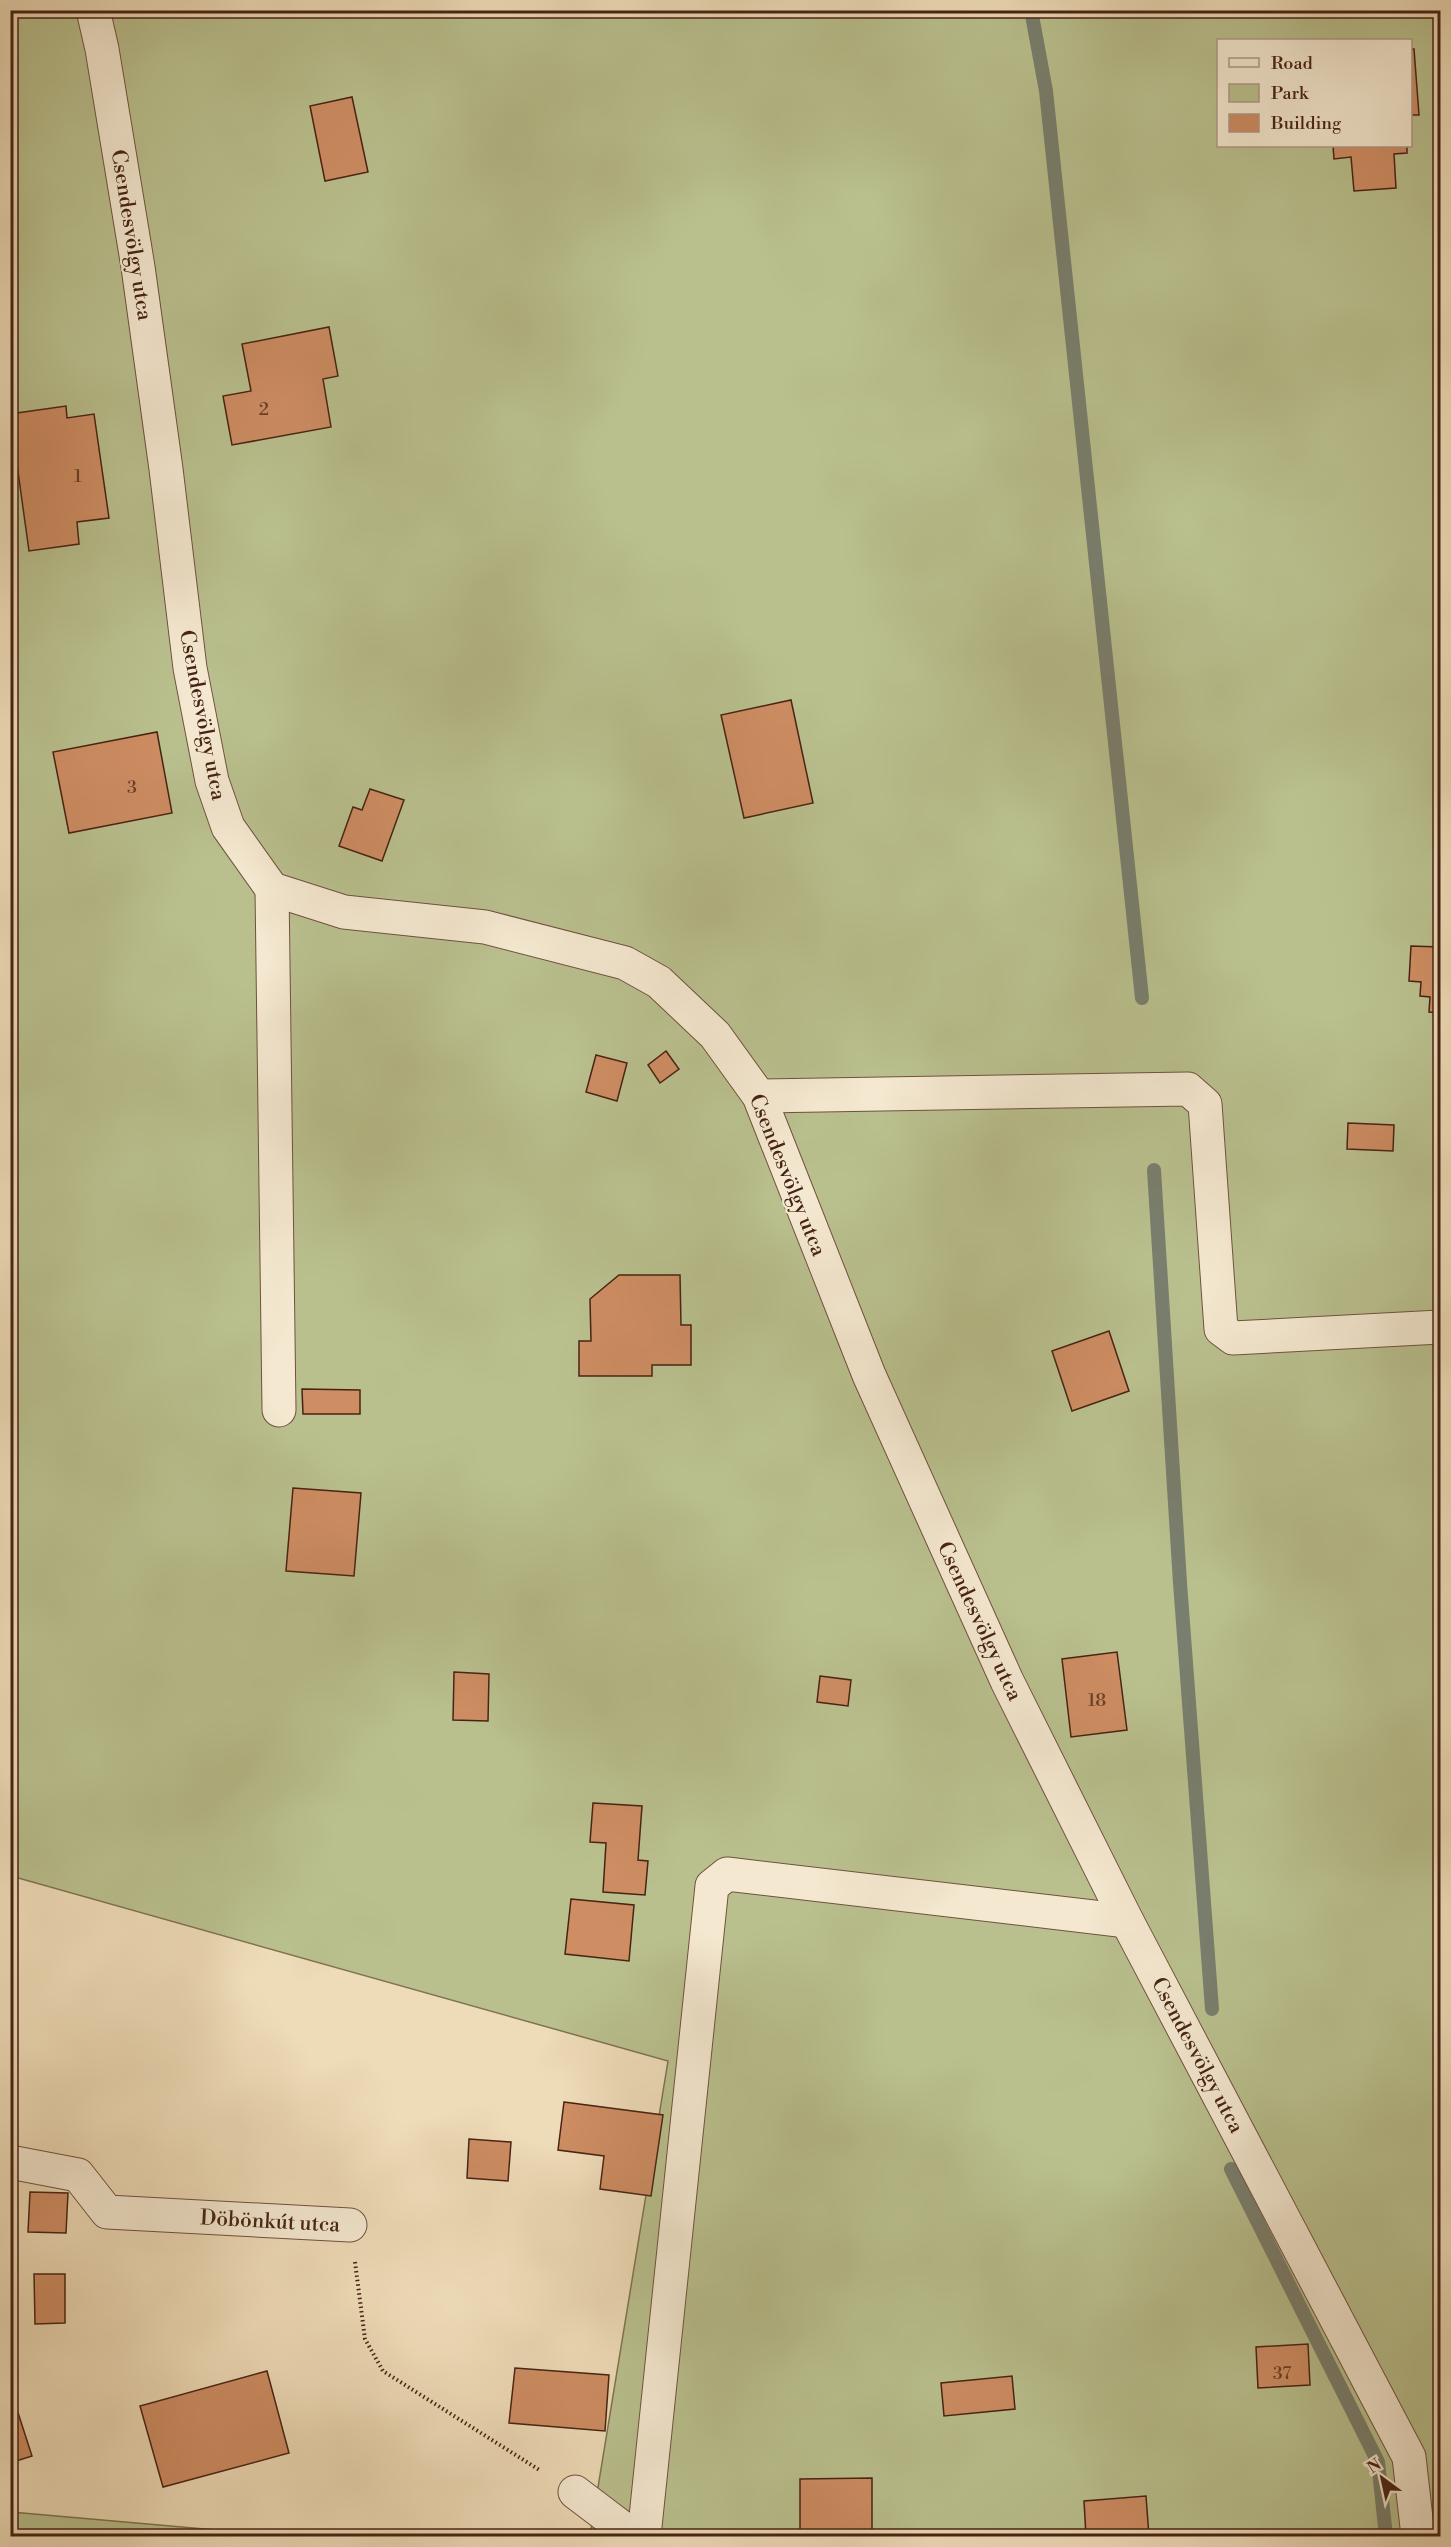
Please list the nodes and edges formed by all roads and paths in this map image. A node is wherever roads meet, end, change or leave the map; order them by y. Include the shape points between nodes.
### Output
1 (93, 10) edge
2 (272, 889) junction
3 (759, 1096) junction
4 (1440, 1327) edge
5 (279, 1410) dead end
6 (1127, 1921) junction
7 (10, 2162) edge
8 (350, 2225) joint
9 (575, 2492) joint
10 (633, 2536) edge
11 (644, 2536) edge
12 (1418, 2536) edge

1 - 2 street, Csendesvölgy utca via 138,267 189,668 212,781 228,827
2 - 3 street, Csendesvölgy utca via 344,912 485,927 625,963 659,982 715,1035
2 - 5 street
3 - 4 street via 1188,1089 1205,1104 1221,1329 1233,1338
3 - 6 street, Csendesvölgy utca via 869,1375 1007,1681
6 - 11 street via 727,1874 712,1886
6 - 12 street, Csendesvölgy utca via 1409,2457
7 - 8 street, Döbönkút utca via 78,2175 107,2212
8 - 9 path, Döbönkút utca via 365,2339 383,2371
9 - 10 street

